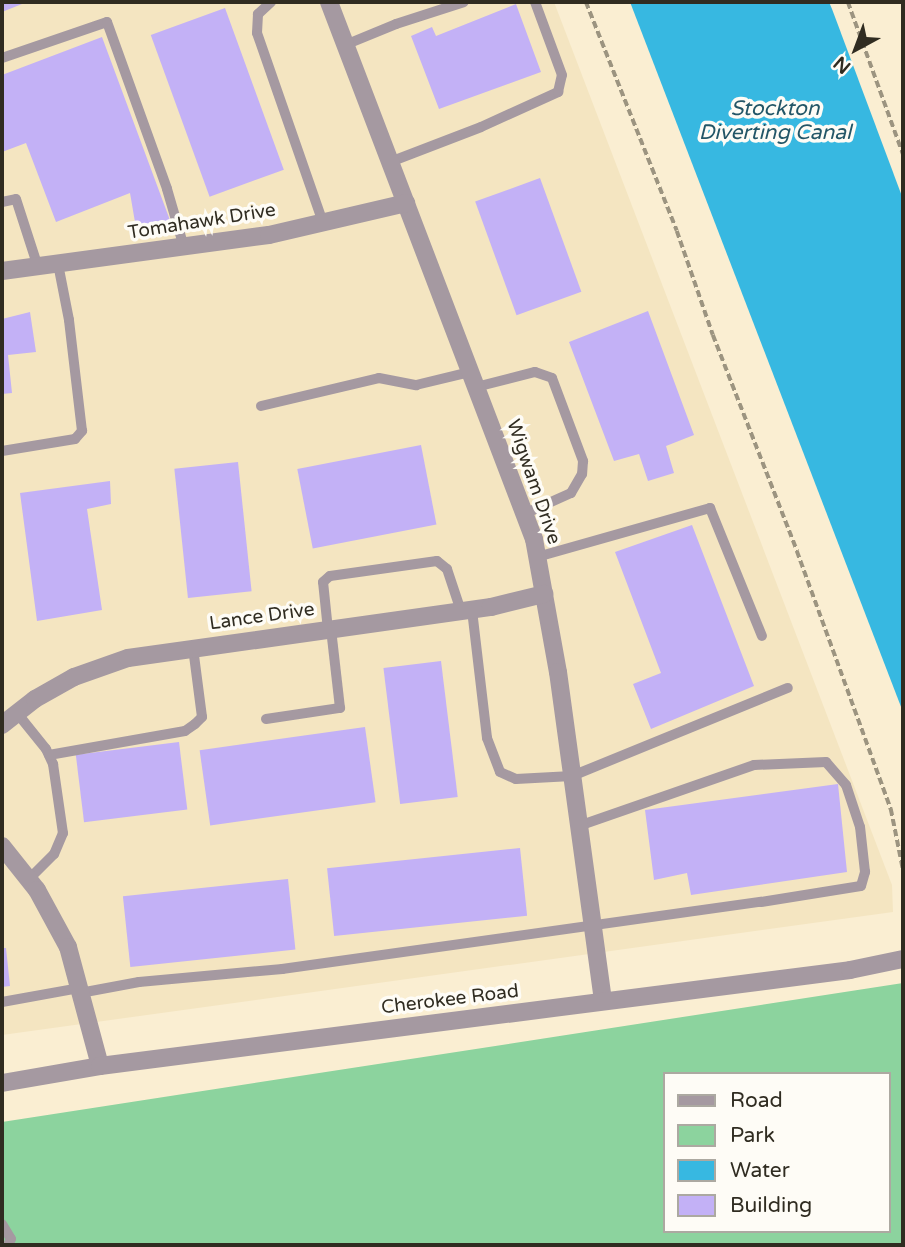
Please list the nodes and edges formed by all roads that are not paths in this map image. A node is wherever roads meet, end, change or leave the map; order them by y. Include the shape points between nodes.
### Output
1 (271, 2) edge
2 (329, 2) edge
3 (464, 2) edge
4 (535, 2) edge
5 (345, 45) junction
6 (2, 58) edge
7 (390, 162) junction
8 (2, 202) edge
9 (406, 203) junction
10 (323, 223) junction
11 (184, 247) junction
12 (58, 264) junction
13 (38, 267) junction
14 (2, 271) edge
15 (473, 380) junction
16 (261, 405) dead end
17 (2, 451) edge
18 (524, 514) junction
19 (537, 557) junction
20 (544, 594) junction
21 (466, 611) junction
22 (329, 629) junction
23 (762, 636) dead end
24 (193, 648) junction
25 (788, 688) dead end
26 (17, 713) junction
27 (266, 719) dead end
28 (2, 725) edge
29 (49, 755) junction
30 (572, 776) junction
31 (579, 826) junction
32 (2, 846) edge
33 (29, 879) junction
34 (593, 926) junction
35 (903, 959) edge
36 (79, 990) junction
37 (603, 1001) junction
38 (2, 1002) edge
39 (100, 1066) junction
40 (2, 1083) edge
41 (2, 1224) edge
42 (8, 1245) edge

1 - 10 lane via 258,14 257,33
2 - 5 street, Wigwam Drive
3 - 5 lane
4 - 7 lane via 562,75 558,92
5 - 7 street, Wigwam Drive
6 - 11 lane via 107,22
7 - 9 street, Wigwam Drive
8 - 13 lane via 16,199
9 - 10 street, Tomahawk Drive
9 - 15 street, Wigwam Drive
10 - 11 street, Tomahawk Drive
11 - 12 street, Tomahawk Drive
12 - 13 street, Tomahawk Drive
12 - 17 lane via 82,431 75,439
13 - 14 street, Tomahawk Drive
15 - 16 lane via 416,385 379,379
15 - 18 street, Wigwam Drive
15 - 18 lane via 535,372 552,378 583,461 582,474 571,493
18 - 19 street, Wigwam Drive
19 - 20 street, Wigwam Drive
19 - 23 lane via 710,508
20 - 21 street, Lance Drive
20 - 30 street, Wigwam Drive
21 - 22 street, Lance Drive
21 - 22 lane via 447,569 437,561 330,576 323,582
21 - 30 lane via 487,738 500,772 516,779
22 - 24 street, Lance Drive
22 - 27 lane via 340,708
24 - 26 street, Lance Drive via 100,666
24 - 29 lane via 202,717 195,724 185,731
25 - 30 lane
26 - 28 street, Lance Drive
26 - 29 lane
29 - 33 lane via 63,833 54,854
30 - 31 street, Wigwam Drive
31 - 34 street, Wigwam Drive
31 - 34 lane via 754,765 825,762 846,785 860,827 865,872 861,887
32 - 33 street
33 - 36 street via 68,947
34 - 36 lane via 282,969
34 - 37 street, Wigwam Drive
35 - 37 street, Cherokee Road
36 - 38 lane
36 - 39 street
37 - 39 street, Cherokee Road
39 - 40 street, Cherokee Road
41 - 42 lane via 11,1239

